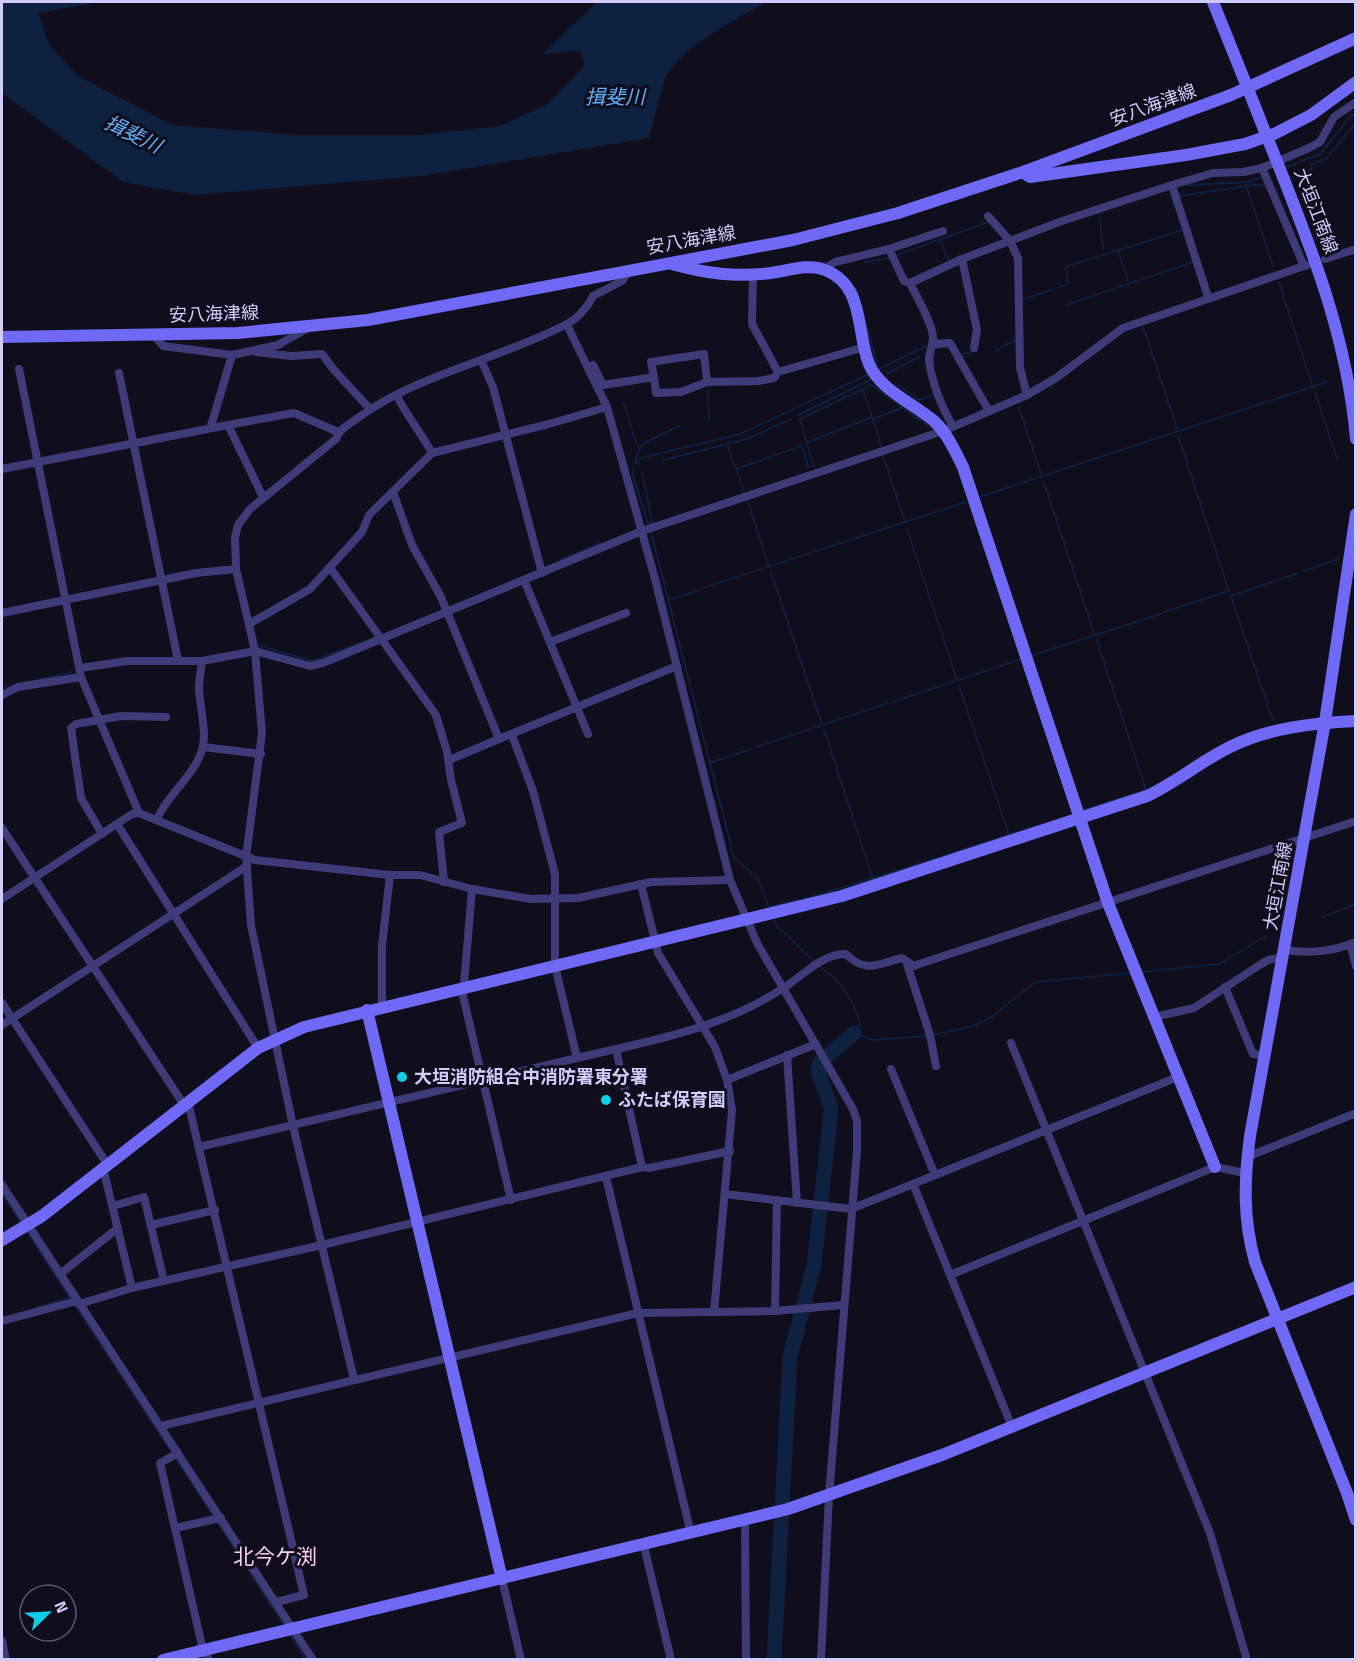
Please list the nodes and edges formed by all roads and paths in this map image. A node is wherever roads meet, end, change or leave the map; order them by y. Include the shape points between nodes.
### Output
1 (1213, 2) edge
2 (1356, 38) edge
3 (1356, 82) edge
4 (1247, 88) junction
5 (1356, 102) edge
6 (1262, 168) junction
7 (1023, 172) junction
8 (1172, 185) junction
9 (988, 216) dead end
10 (943, 231) dead end
11 (1010, 241) junction
12 (889, 249) junction
13 (1356, 249) edge
14 (962, 259) junction
15 (1325, 259) dead end
16 (669, 263) junction
17 (630, 269) junction
18 (824, 269) junction
19 (753, 274) junction
20 (910, 283) junction
21 (1208, 297) junction
22 (567, 325) junction
23 (311, 327) junction
24 (153, 334) junction
25 (2, 337) edge
26 (932, 344) junction
27 (865, 347) junction
28 (974, 348) dead end
29 (237, 353) junction
30 (482, 360) junction
31 (586, 365) junction
32 (19, 369) dead end
33 (778, 372) junction
34 (119, 373) dead end
35 (654, 377) junction
36 (707, 382) junction
37 (1027, 395) junction
38 (397, 396) junction
39 (607, 406) junction
40 (370, 409) junction
41 (989, 411) junction
42 (228, 425) junction
43 (211, 426) junction
44 (948, 429) junction
45 (338, 432) junction
46 (505, 436) junction
47 (1356, 439) edge
48 (134, 442) junction
49 (432, 453) junction
50 (37, 462) junction
51 (2, 470) edge
52 (393, 492) junction
53 (263, 497) junction
54 (1356, 514) edge
55 (642, 531) junction
56 (236, 569) junction
57 (331, 569) junction
58 (542, 573) junction
59 (162, 580) junction
60 (524, 580) junction
61 (66, 598) junction
62 (447, 612) junction
63 (2, 613) edge
64 (626, 613) dead end
65 (249, 624) junction
66 (379, 640) junction
67 (550, 642) junction
68 (255, 651) junction
69 (178, 660) junction
70 (202, 661) junction
71 (677, 666) junction
72 (80, 672) junction
73 (2, 695) edge
74 (578, 708) junction
75 (166, 717) dead end
76 (99, 719) junction
77 (1356, 721) edge
78 (1325, 722) junction
79 (588, 734) dead end
80 (512, 735) junction
81 (499, 739) junction
82 (202, 747) junction
83 (261, 754) junction
84 (449, 760) junction
85 (139, 813) junction
86 (1079, 817) junction
87 (157, 819) junction
88 (1356, 821) edge
89 (117, 824) junction
90 (2, 828) edge
91 (102, 834) junction
92 (1304, 838) junction
93 (246, 861) junction
94 (390, 875) junction
95 (34, 878) junction
96 (730, 880) junction
97 (444, 882) junction
98 (641, 884) junction
99 (472, 889) junction
100 (2, 899) edge
101 (555, 899) junction
102 (1108, 903) junction
103 (173, 913) junction
104 (745, 920) junction
105 (654, 942) junction
106 (1353, 943) edge
107 (1285, 953) junction
108 (906, 961) junction
109 (93, 966) junction
110 (555, 966) junction
111 (1356, 966) edge
112 (464, 987) junction
113 (1225, 987) junction
114 (784, 988) junction
115 (2, 1003) edge
116 (382, 1007) junction
117 (367, 1010) junction
118 (1154, 1017) junction
119 (12, 1018) junction
120 (2, 1025) edge
121 (704, 1028) junction
122 (274, 1039) junction
123 (1011, 1042) dead end
124 (816, 1044) junction
125 (258, 1048) junction
126 (616, 1049) junction
127 (787, 1055) junction
128 (1266, 1056) junction
129 (577, 1058) junction
130 (936, 1066) dead end
131 (891, 1069) dead end
132 (1178, 1077) junction
133 (483, 1080) junction
134 (727, 1080) junction
135 (186, 1103) junction
136 (389, 1103) junction
137 (1356, 1113) edge
138 (293, 1126) junction
139 (1046, 1130) junction
140 (199, 1147) junction
141 (730, 1151) junction
142 (1247, 1157) junction
143 (105, 1166) junction
144 (642, 1167) junction
145 (1215, 1167) junction
146 (1245, 1173) junction
147 (935, 1175) junction
148 (606, 1177) junction
149 (914, 1184) junction
150 (2, 1185) edge
151 (725, 1194) junction
152 (511, 1200) junction
153 (777, 1200) junction
154 (798, 1203) junction
155 (112, 1206) junction
156 (851, 1209) junction
157 (215, 1210) junction
158 (418, 1222) junction
159 (1084, 1222) junction
160 (151, 1225) junction
161 (28, 1226) junction
162 (118, 1228) junction
163 (2, 1240) edge
164 (322, 1245) junction
165 (228, 1266) junction
166 (60, 1274) junction
167 (950, 1275) junction
168 (164, 1281) junction
169 (1356, 1287) edge
170 (132, 1288) junction
171 (78, 1302) junction
172 (843, 1305) junction
173 (775, 1311) junction
174 (714, 1312) junction
175 (638, 1313) junction
176 (1276, 1318) junction
177 (2, 1321) edge
178 (449, 1358) junction
179 (1145, 1374) junction
180 (354, 1379) junction
181 (260, 1401) junction
182 (161, 1426) junction
183 (1012, 1427) junction
184 (178, 1453) junction
185 (829, 1496) junction
186 (221, 1518) junction
187 (1356, 1520) edge
188 (745, 1521) junction
189 (175, 1528) junction
190 (691, 1534) junction
191 (644, 1546) junction
192 (502, 1579) junction
193 (276, 1602) junction
194 (294, 1629) junction
195 (2, 1641) edge
196 (206, 1655) edge
197 (6, 1659) edge
198 (163, 1659) edge
199 (313, 1659) edge
200 (521, 1659) edge
201 (671, 1659) edge
202 (746, 1659) edge
203 (821, 1659) edge
204 (1247, 1659) edge

1 - 4 street, 大垣江南線
2 - 4 street, 安八海津線
3 - 7 street via 1311,115 1245,144 1030,177
4 - 7 street, 安八海津線
4 - 47 street, 大垣江南線, bridge via 1331,304 1349,383
5 - 6 street via 1334,117 1320,142
6 - 8 street via 1213,173
6 - 21 street via 1305,265
7 - 16 street, 安八海津線 via 898,213 793,240
8 - 11 street
8 - 21 street
9 - 11 street
10 - 12 street
11 - 14 street
11 - 37 street via 1020,273 1020,368
12 - 18 street via 835,262
12 - 20 street via 904,281
13 - 15 street
14 - 20 street
14 - 28 street via 977,330
16 - 17 street, 安八海津線
16 - 19 street via 707,274
17 - 22 street via 622,281 593,296
17 - 23 street, 安八海津線 via 368,320
18 - 19 street via 805,267
18 - 27 street via 850,290
19 - 33 street via 752,324
20 - 26 street via 929,326
21 - 37 street via 1123,328
22 - 30 street
22 - 31 street
23 - 24 street, 安八海津線
23 - 29 street via 278,345
24 - 25 street, 安八海津線
24 - 29 street via 164,346
26 - 41 street via 950,343
26 - 44 street via 929,359
27 - 33 street
27 - 44 street via 878,378
29 - 40 street via 322,354
29 - 43 street
30 - 38 street
30 - 46 street
31 - 35 street via 592,365 603,385
31 - 39 street
32 - 50 street
33 - 36 street via 774,378 759,381
34 - 48 street
35 - 36 street via 656,393 681,392
35 - 36 street via 651,362 704,354
37 - 41 street
38 - 40 street
38 - 49 street
39 - 46 street
39 - 55 street
40 - 45 street
41 - 44 street
42 - 43 street
42 - 45 street via 294,413
42 - 53 street
43 - 48 street
44 - 55 street
44 - 86 street
45 - 53 street via 336,439
46 - 49 street
46 - 58 street
48 - 50 street
48 - 59 street
49 - 52 street
50 - 51 street
50 - 61 street
52 - 57 street via 369,515 362,532
52 - 62 street via 412,545
53 - 56 street via 238,525
54 - 78 street, 大垣江南線
55 - 58 street
55 - 71 street
56 - 59 street
56 - 65 street
57 - 65 street via 310,589
57 - 66 street
58 - 60 street
59 - 61 street
59 - 69 street
60 - 62 street
60 - 67 street
61 - 63 street
61 - 72 street
62 - 66 street
62 - 81 street
64 - 67 street
65 - 68 street
66 - 68 street via 310,666
66 - 84 street via 436,715
67 - 74 street
68 - 70 street
68 - 83 street
69 - 70 street
69 - 72 street via 127,661
70 - 82 street
71 - 74 street
71 - 96 street
72 - 73 street via 18,687
72 - 76 street
74 - 79 street
74 - 80 street
75 - 76 street
76 - 85 street
76 - 91 street via 76,724 71,734 81,798
77 - 78 street
78 - 86 street via 1231,746 1169,786
78 - 92 street, 大垣江南線
80 - 81 street
80 - 101 street via 539,810 555,874
81 - 84 street
82 - 83 street
82 - 87 street via 191,774
83 - 93 street
84 - 97 street via 462,823 439,832
85 - 87 street
85 - 89 street
86 - 102 street
86 - 104 street via 842,896
87 - 93 street
88 - 92 street
89 - 91 street
89 - 103 street
90 - 95 street
91 - 95 street
92 - 102 street
92 - 107 street, 大垣江南線
93 - 94 street
93 - 103 street
93 - 122 street via 251,925
94 - 97 street
94 - 116 street via 382,946
95 - 100 street
95 - 109 street
96 - 98 street
96 - 104 street
97 - 99 street
98 - 101 street
98 - 105 street
99 - 101 street
99 - 112 street
101 - 110 street
102 - 108 street via 914,966
102 - 118 street
103 - 109 street
103 - 125 street
104 - 105 street
104 - 114 street
105 - 110 street
105 - 121 street
106 - 107 street via 1320,951
106 - 111 street
107 - 113 street
107 - 128 street, 大垣江南線
108 - 114 street via 902,958 865,967 840,954 817,964
108 - 130 street
109 - 119 street
109 - 135 street
110 - 112 street
110 - 129 street
112 - 116 street
112 - 133 street
113 - 118 street via 1194,1008
113 - 128 street via 1253,1054
114 - 121 street
114 - 124 street
115 - 119 street
116 - 117 street
117 - 122 street
117 - 136 street
118 - 132 street
119 - 120 street
119 - 143 street
121 - 126 street
121 - 134 street
122 - 125 street
122 - 138 street
123 - 139 street
124 - 127 street
124 - 156 street via 857,1121
125 - 135 street
126 - 129 street
126 - 144 street
127 - 134 street
127 - 154 street
128 - 142 street, 大垣江南線
129 - 133 street
131 - 147 street
132 - 139 street
132 - 145 street
133 - 136 street
133 - 152 street
134 - 141 street via 732,1110
135 - 140 street
135 - 143 street
136 - 138 street
136 - 158 street
137 - 142 street
138 - 140 street
138 - 164 street
139 - 147 street
139 - 159 street
140 - 157 street
141 - 144 street
141 - 151 street
142 - 146 street, 大垣江南線
143 - 155 street
143 - 161 street
144 - 148 street
145 - 146 street
145 - 159 street
146 - 176 street, 大垣江南線 via 1245,1219 1255,1262
147 - 149 street
148 - 152 street
148 - 175 street
149 - 156 street
149 - 167 street
150 - 161 street
151 - 153 street
151 - 174 street
152 - 158 street
153 - 154 street
153 - 173 street
154 - 156 street
155 - 160 street via 144,1197
155 - 162 street
156 - 172 street
157 - 160 street
157 - 165 street
158 - 164 street
158 - 178 street
159 - 167 street
159 - 179 street
160 - 168 street
161 - 163 street
161 - 166 street
162 - 166 street
162 - 170 street
164 - 165 street
164 - 180 street
165 - 168 street
165 - 181 street
166 - 171 street
167 - 183 street
168 - 170 street
169 - 176 street
170 - 171 street
171 - 177 street
171 - 182 street
172 - 173 street
172 - 185 street
173 - 174 street
174 - 175 street
175 - 178 street
175 - 190 street
176 - 179 street
176 - 187 street, 大垣江南線
178 - 180 street
178 - 192 street
179 - 183 street
179 - 204 street via 1210,1533
180 - 181 street
181 - 182 street
181 - 193 street via 304,1595
182 - 184 street
183 - 185 street
184 - 186 street
184 - 189 street via 160,1463
185 - 188 street
185 - 203 street
186 - 189 street
186 - 193 street
188 - 190 street
188 - 202 street
189 - 196 street
190 - 191 street
191 - 192 street
191 - 201 street
192 - 194 street
192 - 200 street
193 - 194 street
194 - 196 street
194 - 199 street
195 - 197 street
196 - 198 street

